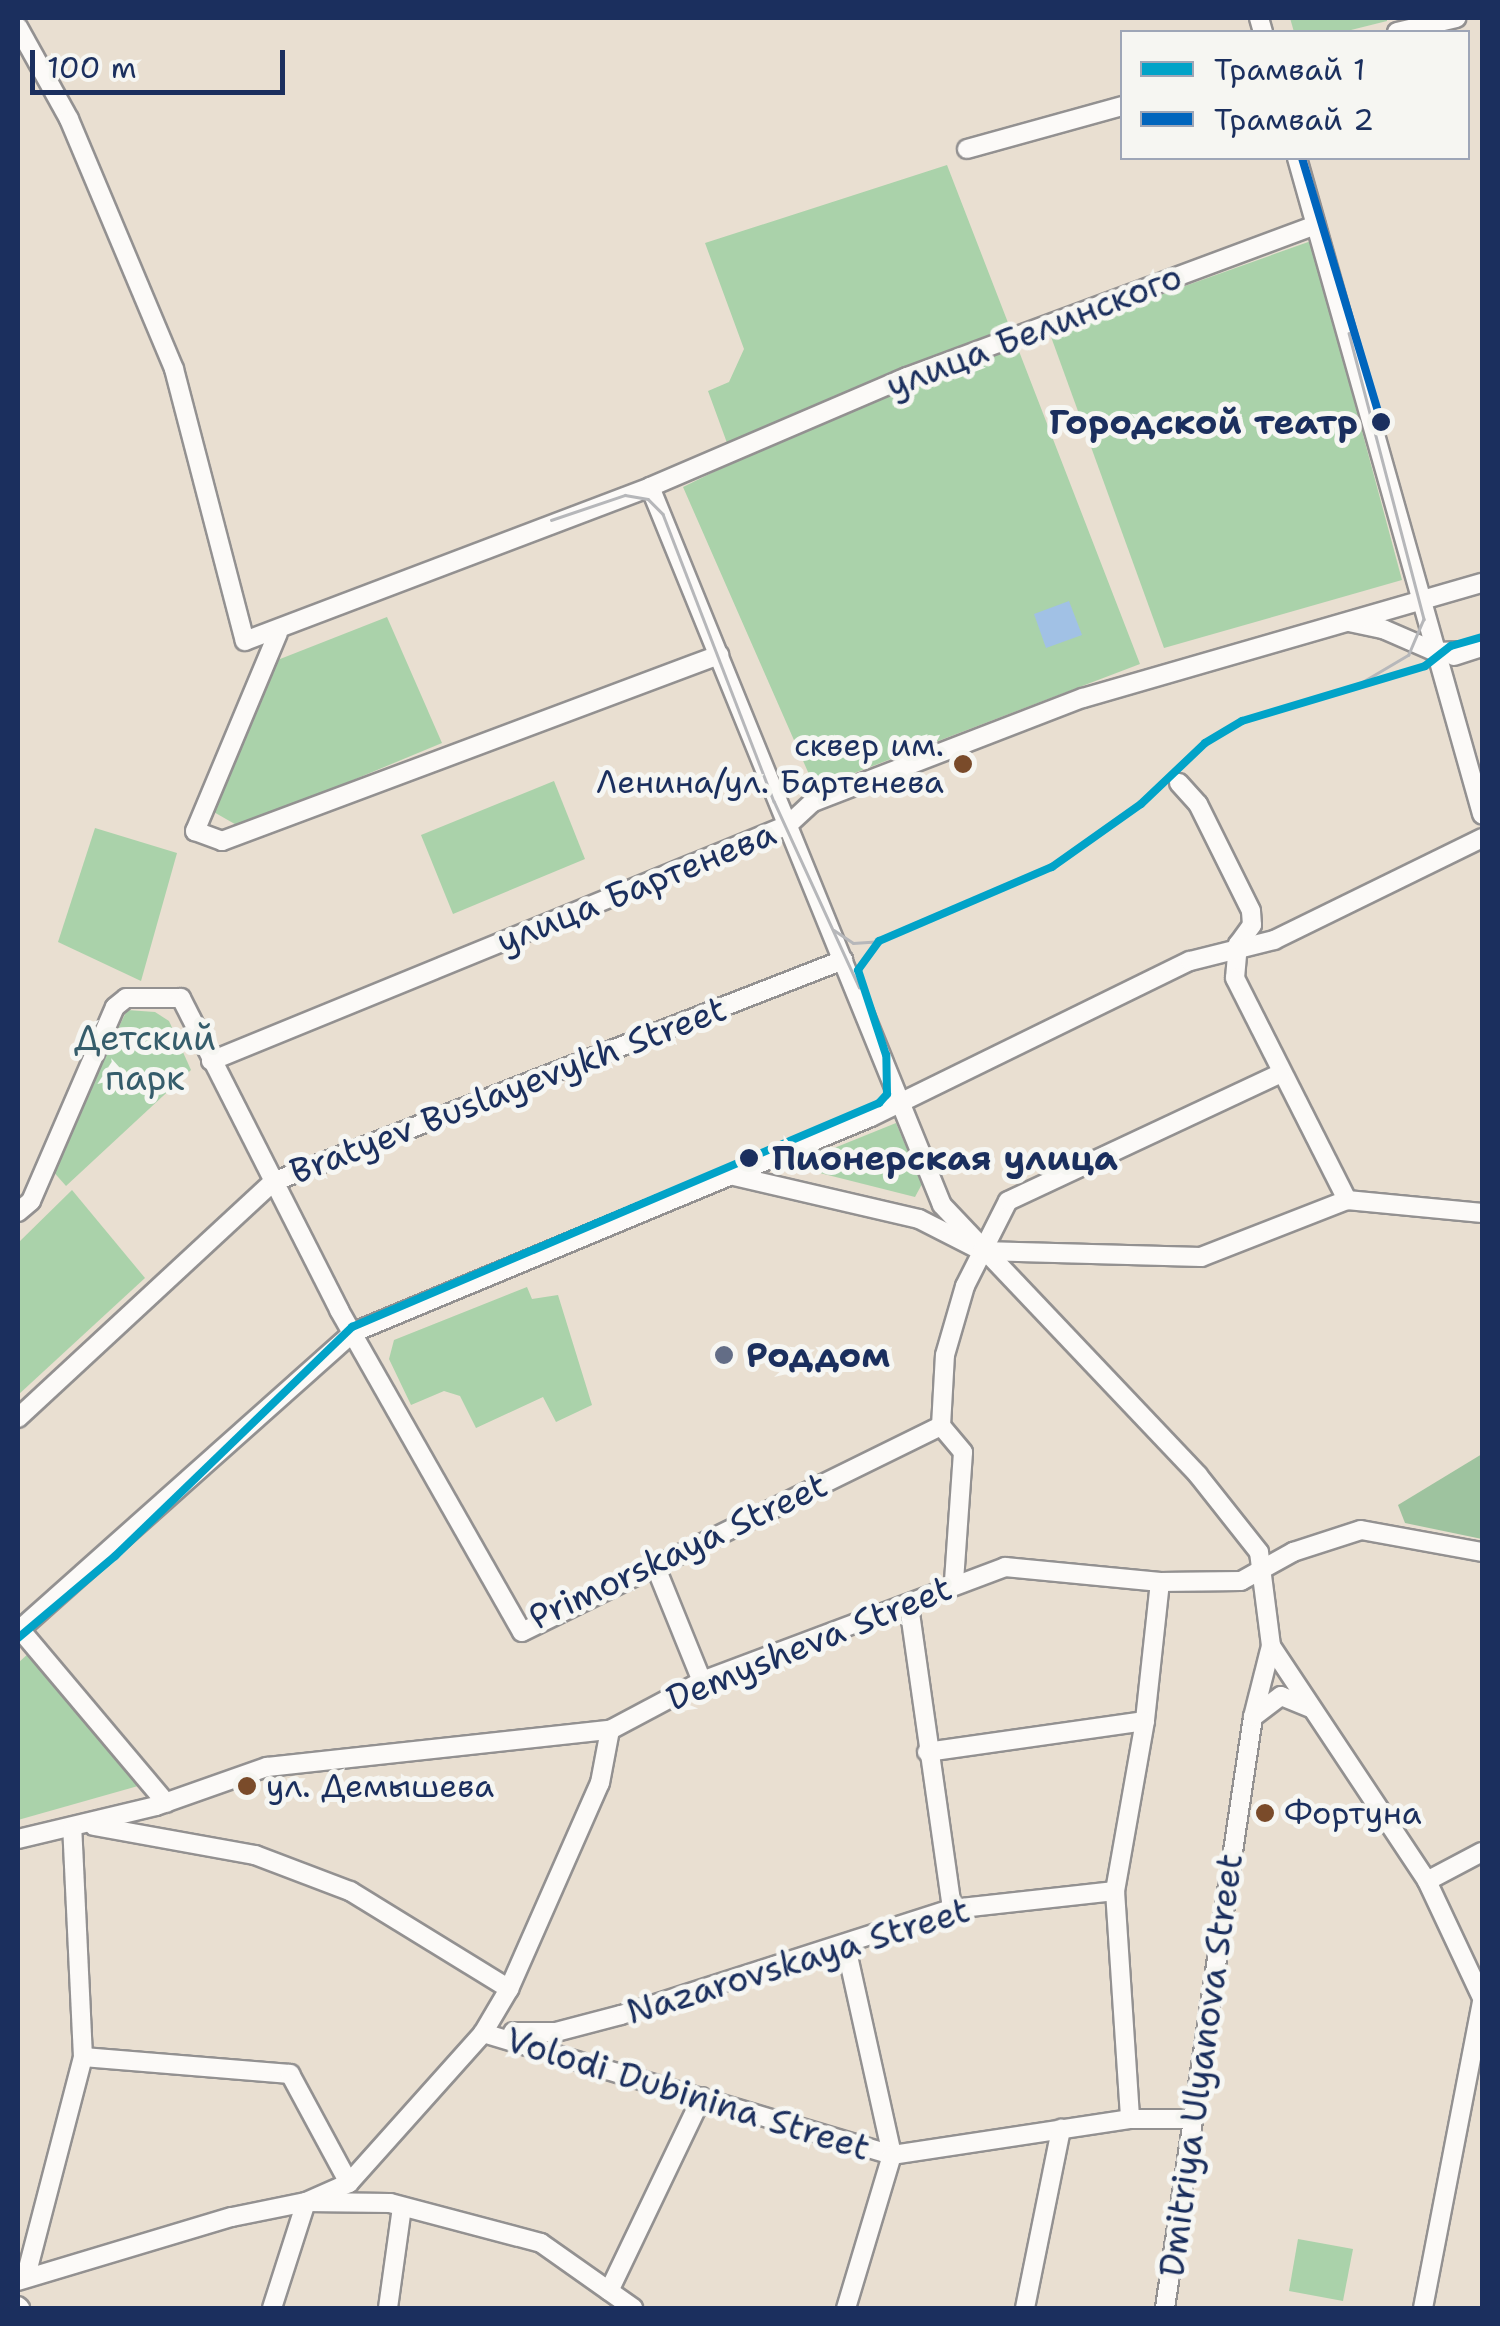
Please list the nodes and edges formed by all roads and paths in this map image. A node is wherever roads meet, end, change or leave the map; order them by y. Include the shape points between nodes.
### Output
1 (1456, 18) edge
2 (18, 26) edge
3 (1405, 30) edge
4 (1120, 107) edge
5 (967, 149) dead end
6 (1298, 160) edge
7 (1316, 225) junction
8 (650, 486) junction
9 (1482, 582) edge
10 (1418, 599) junction
11 (1343, 622) junction
12 (278, 633) junction
13 (1474, 649) edge
14 (719, 656) junction
15 (1438, 657) junction
16 (1179, 783) dead end
17 (1482, 814) edge
18 (788, 825) junction
19 (1482, 838) edge
20 (1238, 944) junction
21 (843, 960) junction
22 (211, 1062) junction
23 (1281, 1073) junction
24 (900, 1103) junction
25 (734, 1176) junction
26 (273, 1182) junction
27 (1347, 1200) junction
28 (942, 1206) junction
29 (18, 1212) edge
30 (1482, 1213) edge
31 (920, 1219) junction
32 (982, 1251) junction
33 (352, 1333) junction
34 (18, 1418) edge
35 (941, 1426) junction
36 (1482, 1552) edge
37 (654, 1563) junction
38 (1264, 1568) junction
39 (954, 1581) junction
40 (1160, 1582) junction
41 (909, 1606) junction
42 (18, 1629) edge
43 (1271, 1646) junction
44 (702, 1681) junction
45 (1315, 1711) junction
46 (1253, 1717) junction
47 (1145, 1721) junction
48 (610, 1730) junction
49 (927, 1752) junction
50 (173, 1800) junction
51 (76, 1826) junction
52 (184, 1839) junction
53 (18, 1840) edge
54 (1482, 1852) edge
55 (1427, 1882) junction
56 (1115, 1891) junction
57 (952, 1909) junction
58 (846, 1948) junction
59 (509, 1989) junction
60 (1482, 2000) edge
61 (482, 2032) junction
62 (83, 2057) junction
63 (702, 2097) junction
64 (1130, 2119) junction
65 (1192, 2119) junction
66 (1062, 2129) junction
67 (892, 2155) junction
68 (349, 2184) junction
69 (306, 2202) junction
70 (402, 2206) junction
71 (22, 2279) edge
72 (608, 2291) junction
73 (272, 2308) edge
74 (388, 2308) edge
75 (633, 2308) edge
76 (846, 2308) edge
77 (1025, 2308) edge
78 (1165, 2308) edge
79 (1423, 2308) edge

1 - 3 street
2 - 12 street via 70,119 174,369 246,641
4 - 5 street
6 - 7 street
7 - 8 street, улица Белинского
7 - 10 street
8 - 12 street
8 - 14 street
9 - 10 street, улица Бартенева
10 - 11 street, улица Бартенева
10 - 15 street
11 - 15 street via 1384,629
11 - 18 street, улица Бартенева via 1082,698 812,802
12 - 14 street via 195,831 222,842
13 - 15 street
14 - 18 street
15 - 17 street
16 - 20 street via 1198,804 1251,911 1252,926
18 - 21 street
18 - 22 street, улица Бартенева
19 - 20 street via 1274,940
20 - 23 street via 1235,978
20 - 24 street via 1190,960
21 - 24 street
21 - 26 street, Bratyev Buslayevykh Street
22 - 26 street, Primorskaya Street
22 - 29 street, Primorskaya Street via 181,998 126,998 115,1007 30,1202
23 - 27 street
23 - 32 street via 1008,1202
24 - 25 street
24 - 28 street
25 - 31 street
25 - 33 street
26 - 33 street, Primorskaya Street
26 - 34 street, Bratyev Buslayevykh Street
27 - 30 street
27 - 32 street via 1201,1257
28 - 31 street
28 - 32 street
31 - 32 street
32 - 35 street via 945,1355
32 - 38 street via 1198,1475 1259,1552
33 - 37 street, Primorskaya Street via 522,1632
33 - 42 street
35 - 37 street, Primorskaya Street
35 - 39 street via 962,1452
36 - 38 street, Demysheva Street via 1361,1530
37 - 44 street
38 - 40 street, Demysheva Street via 1241,1581
38 - 43 street
39 - 40 street, Demysheva Street via 1034,1566
39 - 41 street, Demysheva Street
40 - 47 street
41 - 44 street, Demysheva Street
41 - 49 street
42 - 50 street
43 - 45 street
43 - 46 street, Dmitriya Ulyanova Street
44 - 48 street, Demysheva Street
45 - 46 street via 1281,1696
45 - 55 street
46 - 65 street, Dmitriya Ulyanova Street
47 - 49 street
47 - 56 street
48 - 50 street, Demysheva Street via 267,1767
48 - 59 street via 600,1782
49 - 57 street
50 - 51 street, Demysheva Street
50 - 52 street via 173,1820
51 - 52 street
51 - 53 street, Demysheva Street
51 - 62 street
52 - 59 street via 255,1854 350,1891
54 - 55 street
55 - 60 street
56 - 57 street, Nazarovskaya Street
56 - 64 street
57 - 58 street, Nazarovskaya Street
58 - 61 street, Nazarovskaya Street via 556,2032
58 - 67 street
59 - 61 street
60 - 79 street
61 - 63 street, Volodi Dubinina Street
61 - 68 street
62 - 68 street via 290,2074
62 - 71 street
63 - 67 street, Volodi Dubinina Street
63 - 72 street
64 - 65 street, Volodi Dubinina Street
64 - 66 street, Volodi Dubinina Street
65 - 78 street, Dmitriya Ulyanova Street
66 - 67 street, Volodi Dubinina Street
66 - 77 street
67 - 76 street
68 - 69 street
69 - 70 street
69 - 71 street
69 - 73 street
70 - 72 street via 542,2242
70 - 74 street
72 - 75 street

